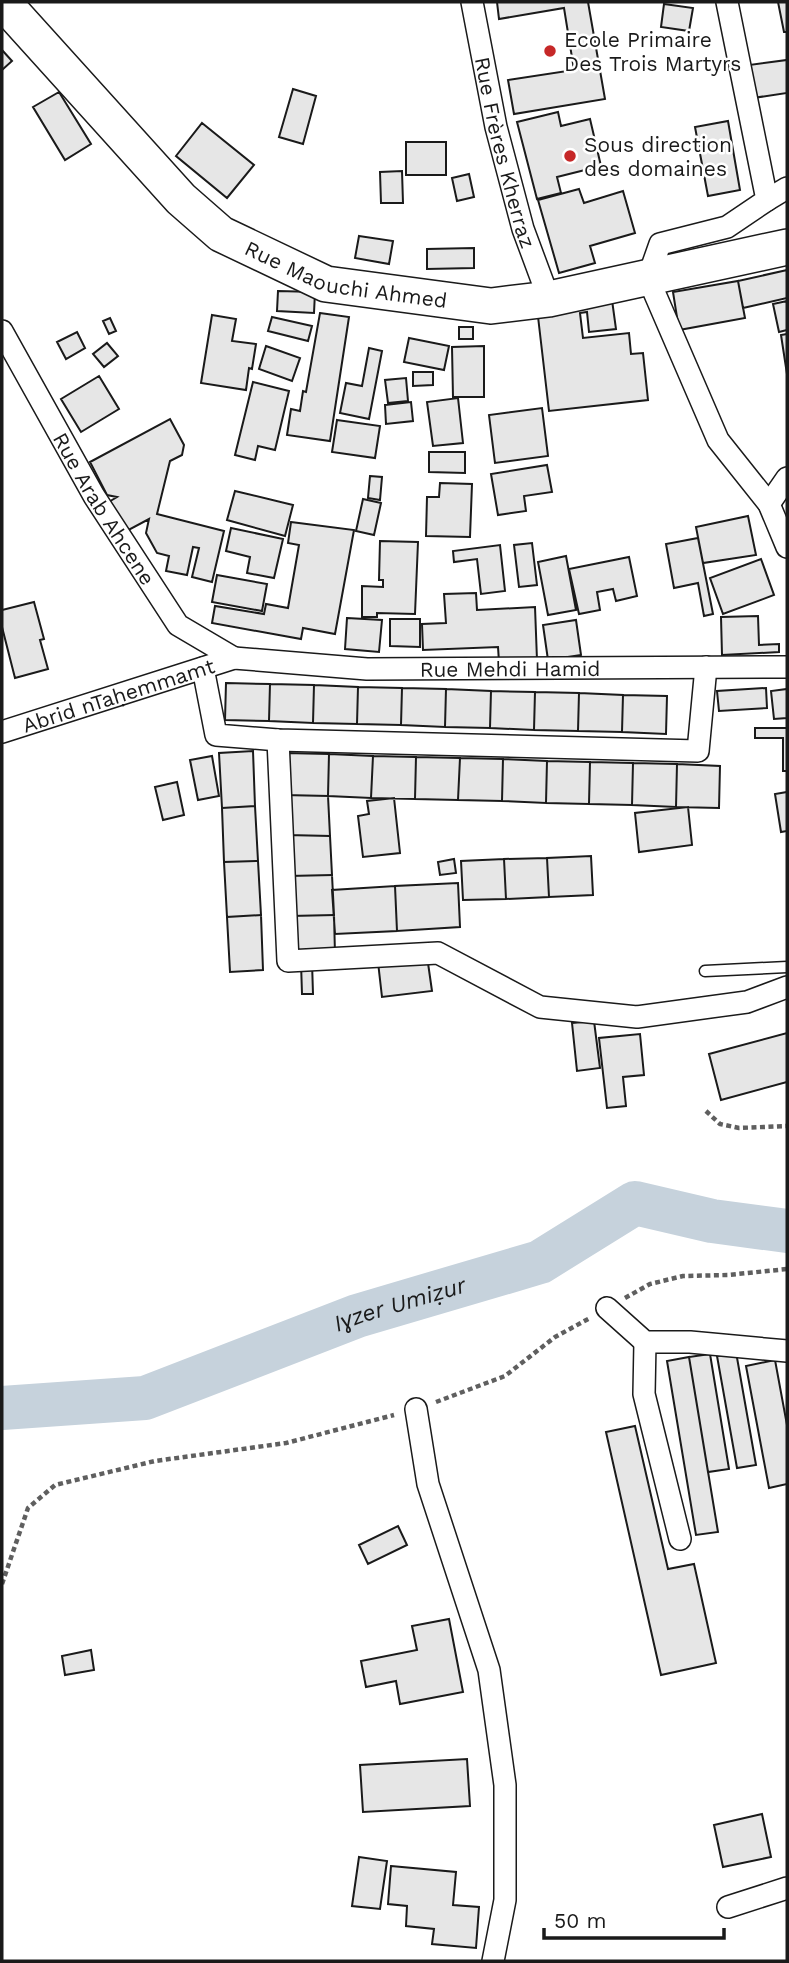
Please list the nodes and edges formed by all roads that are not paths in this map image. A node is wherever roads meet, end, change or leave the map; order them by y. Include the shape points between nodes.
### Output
1 (2, 2) edge
2 (472, 2) edge
3 (727, 2) edge
4 (787, 188) edge
5 (767, 200) junction
6 (787, 247) edge
7 (648, 278) junction
8 (549, 299) junction
9 (2, 331) edge
10 (787, 478) edge
11 (769, 504) junction
12 (787, 547) edge
13 (234, 658) junction
14 (706, 667) junction
15 (787, 667) edge
16 (203, 668) junction
17 (2, 732) edge
18 (278, 740) junction
19 (787, 967) edge
20 (705, 971) dead end
21 (787, 987) edge
22 (607, 1308) road end
23 (645, 1342) junction
24 (787, 1351) edge
25 (416, 1409) road end
26 (680, 1539) dead end
27 (787, 1888) edge
28 (728, 1907) dead end
29 (493, 1961) edge

1 - 8 main road, Rue Maouchi Ahmed via 181,199 221,234 326,284 491,306
2 - 8 street, Rue Frères Kherraz via 496,127 523,229
3 - 5 street
4 - 5 street
5 - 7 street via 727,227 660,244
6 - 7 main road, Rue Maouchi Ahmed
7 - 8 main road, Rue Maouchi Ahmed
7 - 11 street via 718,440
9 - 13 street, Rue Arab Ahcene via 94,496 178,625
10 - 11 street
11 - 12 street
13 - 14 street, Rue Mehdi Hamid via 367,669
13 - 16 street, Abrid nTaḥemmamt
14 - 15 street, Rue Mehdi Hamid
14 - 18 street via 698,751
16 - 17 street, Abrid nTaḥemmamt
16 - 18 street via 216,735
18 - 21 street via 288,961 438,953 540,1007 637,1017 747,1002
19 - 20 lane
22 - 23 street
23 - 24 street
23 - 26 street via 644,1394
25 - 29 street via 428,1483 489,1670 503,1772 505,1900
27 - 28 street

